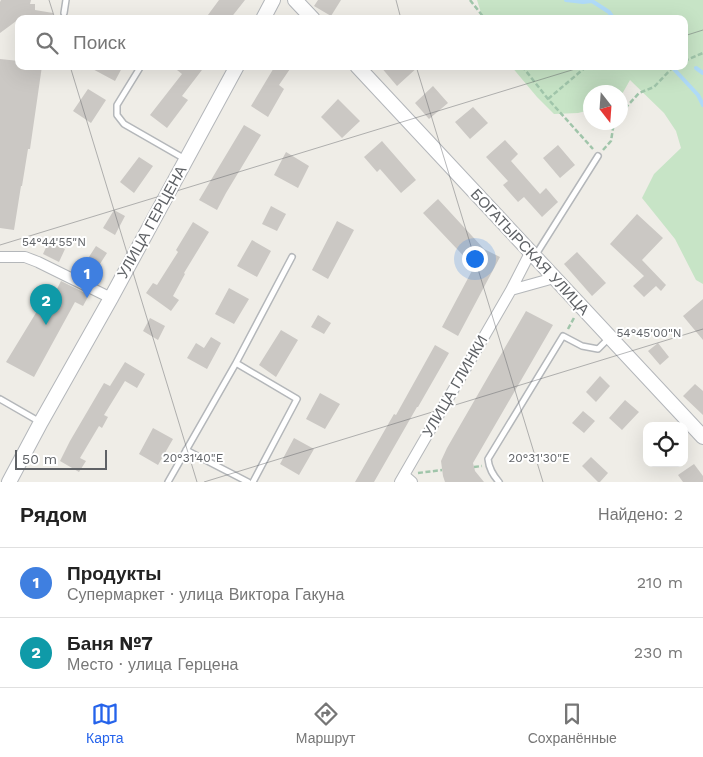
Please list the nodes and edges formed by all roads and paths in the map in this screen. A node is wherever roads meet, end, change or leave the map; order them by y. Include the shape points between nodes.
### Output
1 (66, 0) edge
2 (273, 0) edge
3 (295, 0) edge
4 (470, 0) edge
5 (64, 13) dead end
6 (264, 15) edge
7 (309, 15) edge
8 (481, 15) edge
9 (703, 53) edge
10 (688, 59) edge
11 (139, 70) edge
12 (235, 70) edge
13 (361, 70) edge
14 (525, 70) edge
15 (582, 70) edge
16 (670, 70) edge
17 (548, 99) junction
18 (628, 105) edge
19 (613, 130) edge
20 (598, 156) junction
21 (186, 160) junction
22 (532, 255) junction
23 (0, 257) edge
24 (292, 257) dead end
25 (554, 278) junction
26 (511, 290) junction
27 (111, 298) junction
28 (581, 307) junction
29 (563, 336) junction
30 (609, 337) junction
31 (236, 364) junction
32 (0, 399) edge
33 (40, 422) junction
34 (703, 437) edge
35 (186, 450) junction
36 (480, 466) dead end
37 (474, 467) dead end
38 (442, 470) dead end
39 (434, 471) dead end
40 (402, 478) edge
41 (9, 482) edge
42 (168, 482) edge
43 (248, 482) edge
44 (253, 482) edge
45 (412, 482) edge
46 (499, 482) edge

1 - 5 lane
2 - 6 street
3 - 7 street
4 - 8 path
9 - 10 path
11 - 21 lane via 117,105 117,115 124,124
12 - 21 street, УЛИЦА ГЕРЦЕНА
13 - 22 street, БОГАТЫРСКАЯ УЛИЦА
14 - 17 path
15 - 17 path
16 - 18 path via 654,88 638,93
17 - 20 path
19 - 20 path via 612,141
20 - 22 lane
21 - 27 street, УЛИЦА ГЕРЦЕНА
22 - 25 street, БОГАТЫРСКАЯ УЛИЦА
22 - 26 street, УЛИЦА ГЛИНКИ
23 - 27 street via 25,257
24 - 31 lane
25 - 26 street
25 - 28 street, БОГАТЫРСКАЯ УЛИЦА
26 - 40 street, УЛИЦА ГЛИНКИ
27 - 33 street, УЛИЦА ГЕРЦЕНА
28 - 29 path
28 - 30 street, БОГАТЫРСКАЯ УЛИЦА
29 - 30 lane via 582,346 598,349
29 - 46 lane via 488,459 491,473
30 - 34 street, БОГАТЫРСКАЯ УЛИЦА
31 - 35 lane
31 - 44 lane via 297,399
32 - 33 lane
33 - 41 street, УЛИЦА ГЕРЦЕНА
35 - 42 lane
35 - 43 lane
36 - 37 path
38 - 39 path
40 - 45 street

